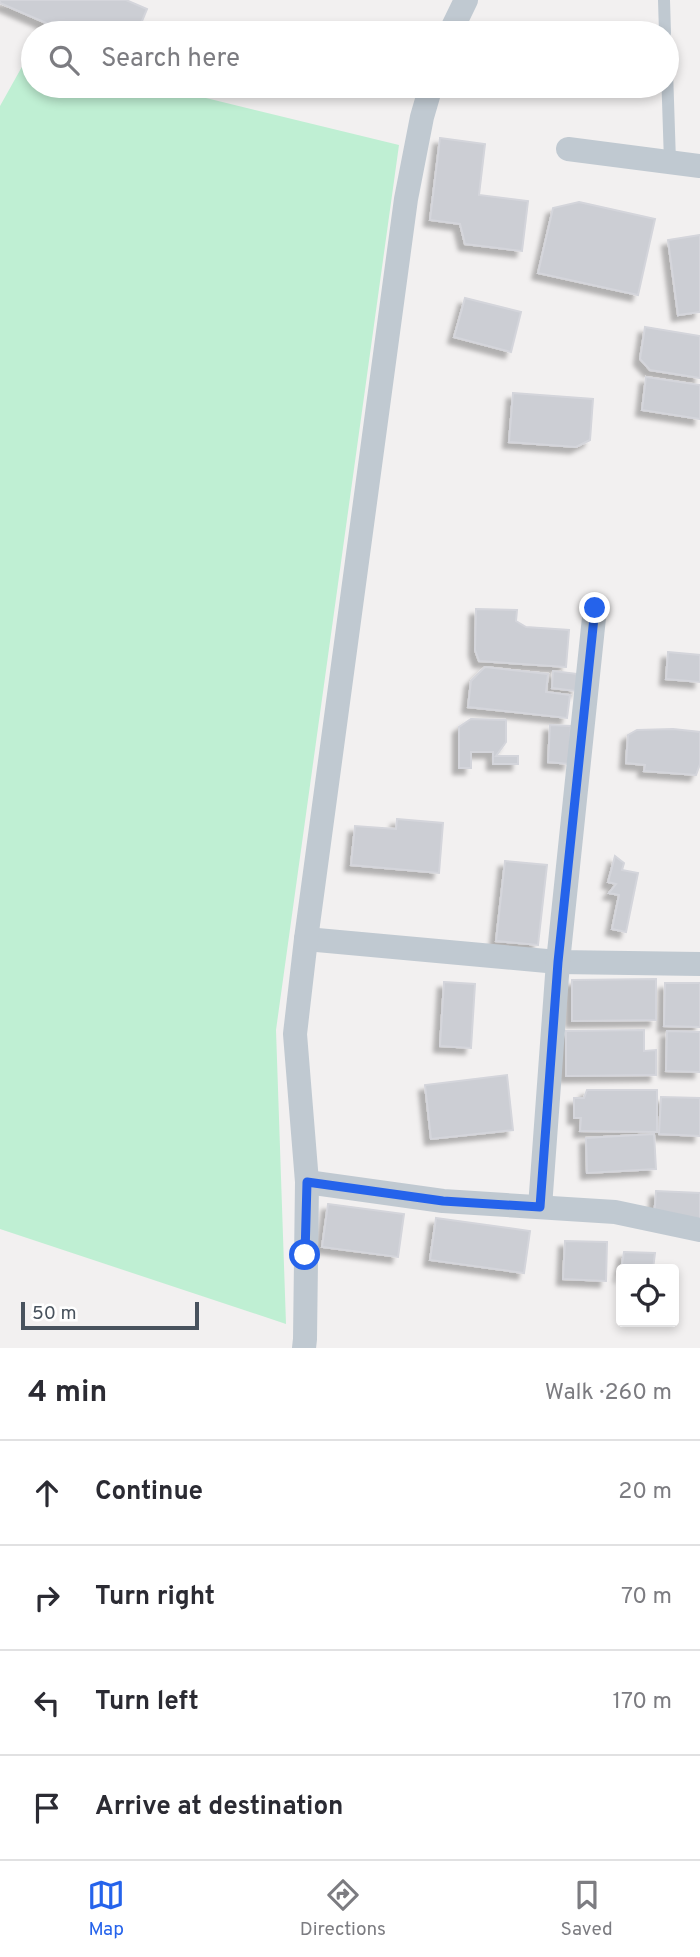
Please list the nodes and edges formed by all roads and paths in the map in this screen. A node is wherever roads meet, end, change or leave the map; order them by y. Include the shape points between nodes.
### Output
1 (466, 0) edge
2 (664, 0) edge
3 (456, 21) edge
4 (665, 21) edge
5 (428, 98) edge
6 (668, 98) edge
7 (568, 149) dead end
8 (670, 162) junction
9 (700, 166) edge
10 (595, 608) dead end
11 (306, 939) junction
12 (558, 962) junction
13 (700, 964) edge
14 (307, 1182) junction
15 (540, 1207) junction
16 (700, 1230) edge
17 (304, 1348) edge

1 - 3 street
2 - 4 lane
5 - 11 street via 406,199
6 - 8 lane
7 - 8 street
8 - 9 street
10 - 12 street
11 - 12 street
11 - 14 street via 295,1034
12 - 13 street
12 - 15 street
14 - 15 street via 443,1201
14 - 17 street
15 - 16 street via 615,1212

